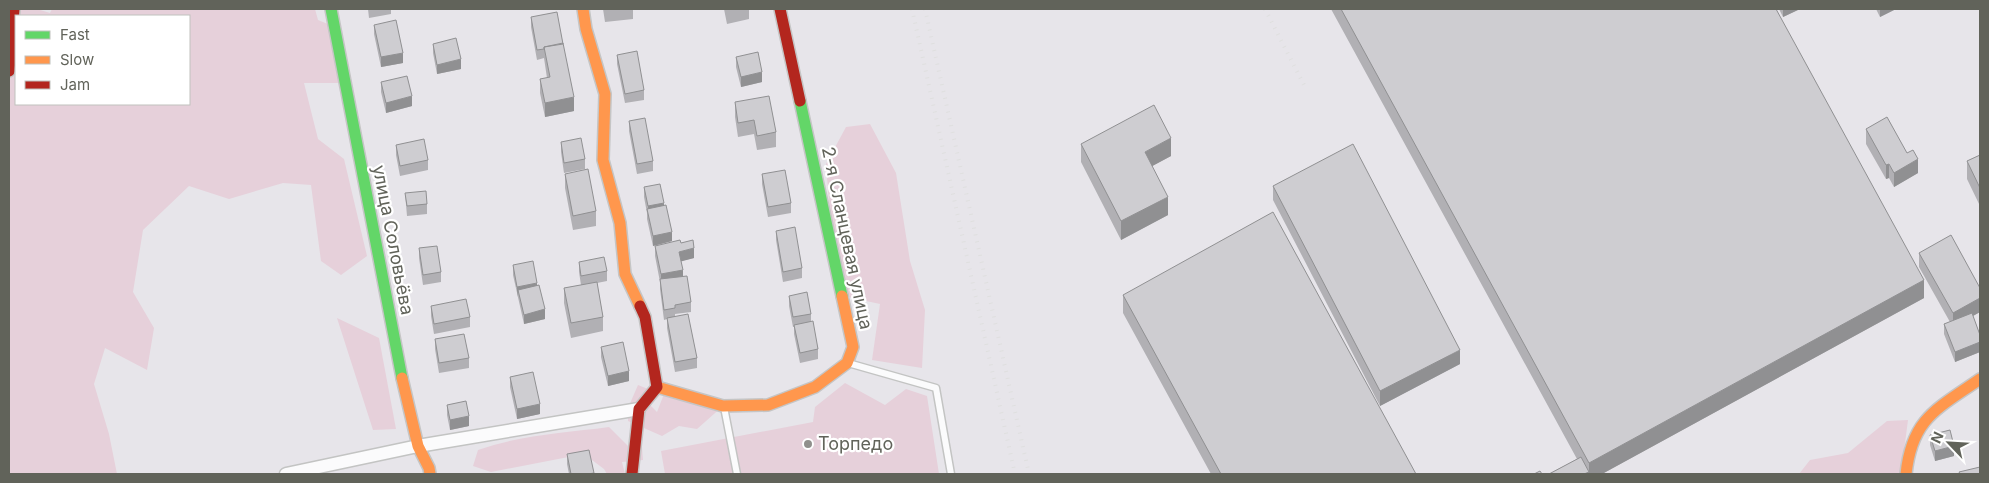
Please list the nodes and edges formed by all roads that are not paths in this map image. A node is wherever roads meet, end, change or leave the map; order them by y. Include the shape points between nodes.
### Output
1 (14, 9) edge
2 (331, 9) edge
3 (583, 9) edge
4 (780, 9) edge
5 (9, 71) edge
6 (847, 363) junction
7 (1980, 379) edge
8 (657, 387) junction
9 (723, 406) junction
10 (639, 409) junction
11 (418, 446) junction
12 (286, 474) edge
13 (430, 474) edge
14 (632, 474) edge
15 (737, 474) edge
16 (951, 474) edge
17 (1906, 474) edge

1 - 5 street
2 - 11 street, улица Соловьёва
3 - 8 street via 604,94 603,160 620,223 625,274 645,317
4 - 6 street, 2-я Сланцевая улица via 853,347
6 - 9 street via 815,387 768,405
6 - 16 lane via 936,388
7 - 17 street via 1935,409 1912,438
8 - 9 street
8 - 10 street
9 - 15 lane
10 - 11 street
10 - 14 street
11 - 12 street
11 - 13 street, улица Соловьёва

